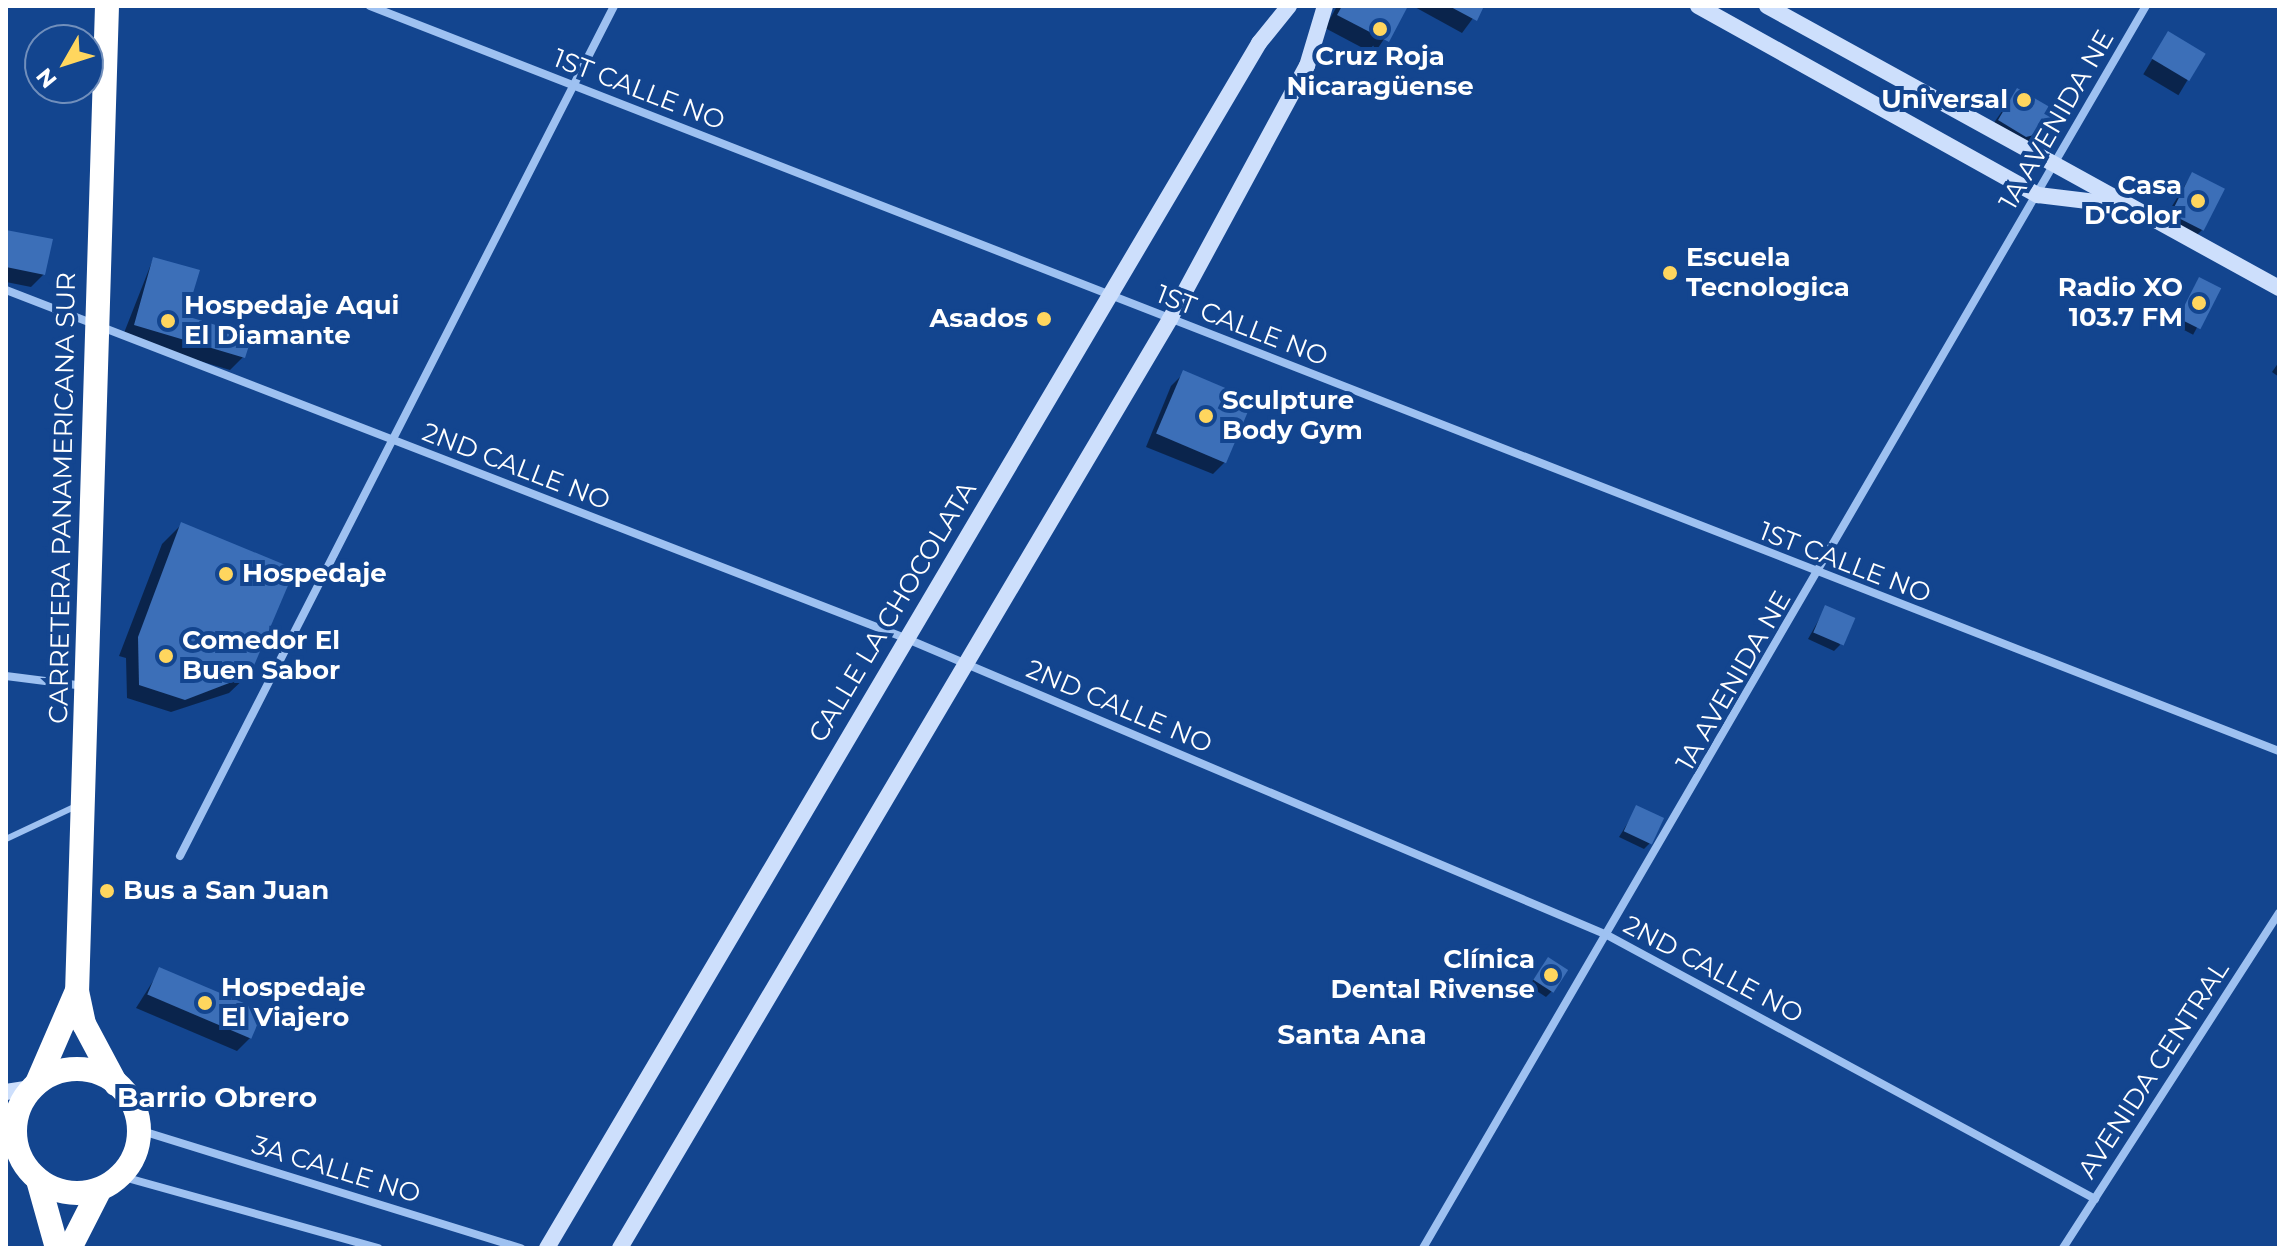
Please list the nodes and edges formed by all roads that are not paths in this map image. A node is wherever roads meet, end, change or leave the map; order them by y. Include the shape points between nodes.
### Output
1 (107, 6) edge
2 (370, 6) edge
3 (614, 6) edge
4 (1289, 6) edge
5 (1325, 6) edge
6 (1698, 6) edge
7 (1767, 6) edge
8 (2146, 6) edge
9 (571, 85) junction
10 (2053, 167) junction
11 (2038, 195) junction
12 (2122, 205) junction
13 (2279, 288) edge
14 (6, 290) edge
15 (1109, 296) junction
16 (1170, 319) junction
17 (94, 325) junction
18 (394, 441) junction
19 (1819, 575) junction
20 (905, 638) junction
21 (964, 664) junction
22 (6, 676) edge
23 (87, 686) junction
24 (2279, 751) edge
25 (83, 803) junction
26 (6, 839) edge
27 (180, 856) dead end
28 (2279, 913) edge
29 (1607, 935) junction
30 (77, 991) junction
31 (116, 1084) junction
32 (35, 1086) junction
33 (6, 1092) edge
34 (139, 1130) junction
35 (13, 1149) edge
36 (38, 1180) junction
37 (110, 1182) junction
38 (2095, 1199) junction
39 (57, 1248) edge
40 (70, 1248) edge
41 (378, 1248) edge
42 (521, 1248) edge
43 (547, 1248) edge
44 (620, 1248) edge
45 (1423, 1248) edge
46 (2063, 1248) edge

1 - 17 highway, CARRETERA PANAMERICANA SUR
2 - 9 street, 1ST CALLE NO
3 - 9 street
4 - 15 street, CALLE LA CHOCOLATA via 1259,43
5 - 16 street via 1307,66
6 - 11 street
7 - 10 street
8 - 10 street, 1A AVENIDA NE
9 - 15 street, 1ST CALLE NO
9 - 18 street
10 - 11 street, 1A AVENIDA NE
10 - 12 street
11 - 12 street
11 - 19 street, 1A AVENIDA NE
12 - 13 street
14 - 17 street, 2ND CALLE NO
15 - 16 street, 1ST CALLE NO
15 - 20 street, CALLE LA CHOCOLATA
16 - 19 street, 1ST CALLE NO
16 - 21 street
17 - 18 street, 2ND CALLE NO
17 - 23 highway, CARRETERA PANAMERICANA SUR
18 - 20 street, 2ND CALLE NO
18 - 27 street
19 - 24 street, 1ST CALLE NO
19 - 29 street, 1A AVENIDA NE
20 - 21 street, 2ND CALLE NO
20 - 43 street, CALLE LA CHOCOLATA
21 - 29 street, 2ND CALLE NO
21 - 44 street
22 - 23 street
23 - 25 highway, CARRETERA PANAMERICANA SUR
25 - 26 lane
25 - 30 highway, CARRETERA PANAMERICANA SUR
28 - 38 street, AVENIDA CENTRAL
29 - 38 street, 2ND CALLE NO
29 - 45 street, 1A AVENIDA NE
30 - 31 highway, CARRETERA PANAMERICANA SUR via 84,1024
30 - 32 highway, CARRETERA PANAMERICANA SUR
31 - 32 highway via 77,1070
31 - 34 highway
32 - 33 street
32 - 35 highway via 17,1113
34 - 37 highway
34 - 42 street, 3A CALLE NO
35 - 36 highway
36 - 37 highway via 62,1192
36 - 39 highway
37 - 40 highway
37 - 41 street
38 - 46 street, AVENIDA CENTRAL

